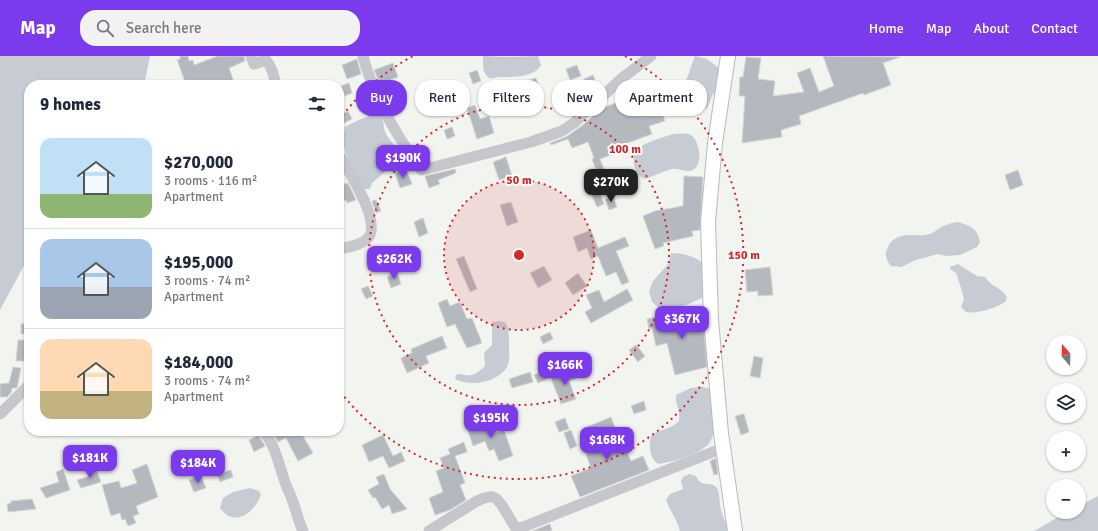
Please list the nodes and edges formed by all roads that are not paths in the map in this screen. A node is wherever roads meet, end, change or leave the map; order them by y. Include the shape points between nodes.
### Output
1 (251, 56) edge
2 (363, 56) edge
3 (651, 56) edge
4 (728, 56) edge
5 (274, 80) edge
6 (344, 163) edge
7 (344, 247) edge
8 (24, 390) edge
9 (0, 414) edge
10 (268, 436) edge
11 (723, 448) junction
12 (304, 531) edge
13 (429, 531) edge
14 (735, 531) edge

1 - 5 street via 254,64 266,60
2 - 3 street via 386,115 422,170 562,132
4 - 11 main road via 715,143 708,222 711,320
6 - 7 street via 356,183 369,216 371,231 365,241
8 - 9 street
10 - 12 street via 293,500 297,519
11 - 13 street via 523,527 514,526 498,500 493,497 477,501
11 - 14 main road

